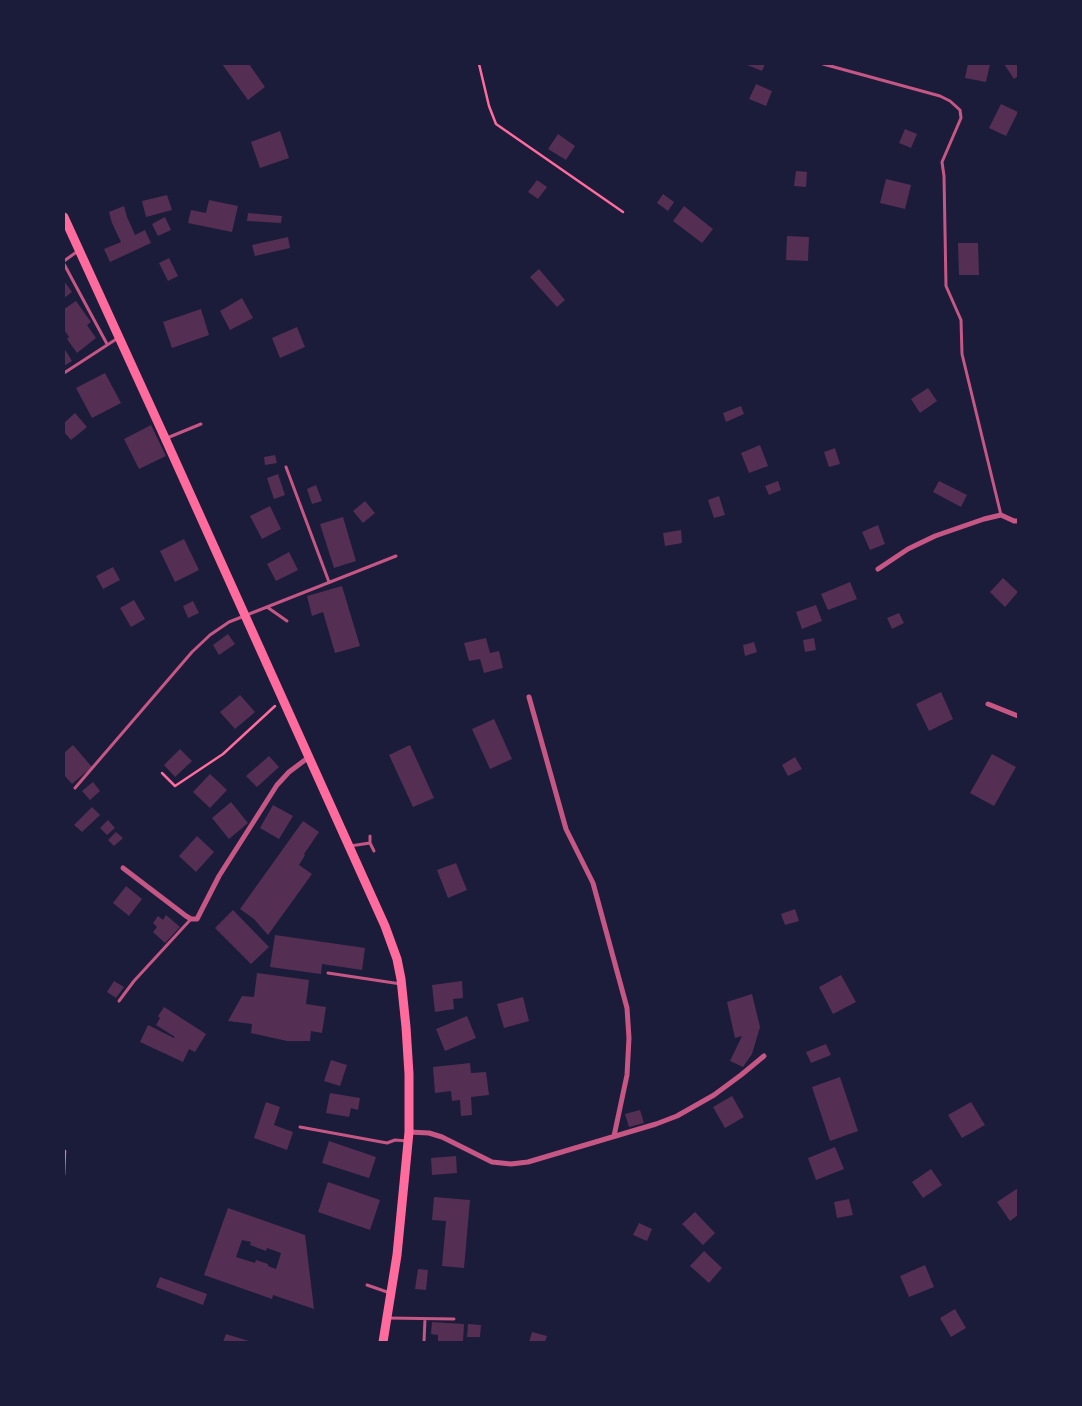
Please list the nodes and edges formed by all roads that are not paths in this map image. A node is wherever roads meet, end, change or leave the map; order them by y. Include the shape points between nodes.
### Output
1 (823, 64) edge
2 (64, 217) edge
3 (79, 250) junction
4 (64, 263) edge
5 (119, 337) junction
6 (107, 344) junction
7 (64, 373) edge
8 (201, 424) dead end
9 (166, 438) junction
10 (286, 467) dead end
11 (1001, 515) junction
12 (1018, 521) edge
13 (396, 556) dead end
14 (878, 569) dead end
15 (329, 582) junction
16 (266, 607) junction
17 (245, 615) junction
18 (288, 621) dead end
19 (529, 697) dead end
20 (988, 704) dead end
21 (1018, 716) edge
22 (309, 757) junction
23 (75, 788) dead end
24 (370, 836) dead end
25 (370, 843) junction
26 (349, 846) junction
27 (374, 851) dead end
28 (123, 868) dead end
29 (191, 919) junction
30 (328, 973) dead end
31 (402, 984) junction
32 (119, 1001) dead end
33 (764, 1056) dead end
34 (300, 1127) dead end
35 (614, 1136) junction
36 (409, 1137) junction
37 (367, 1285) dead end
38 (391, 1293) junction
39 (387, 1318) junction
40 (425, 1319) junction
41 (454, 1320) dead end
42 (383, 1342) edge
43 (424, 1342) edge

1 - 11 lane via 940,96 960,110 961,118 942,162 946,286 961,320 962,354
2 - 3 main road
3 - 4 lane
3 - 5 main road
4 - 6 lane
5 - 6 lane
5 - 9 main road
6 - 7 lane
8 - 9 lane
9 - 17 main road
10 - 15 lane
11 - 12 street
11 - 14 street via 935,536
13 - 15 lane
15 - 16 lane
16 - 17 lane
16 - 18 lane
17 - 22 main road
17 - 23 lane via 210,635 192,652
19 - 35 street via 566,829 594,883 626,1008 629,1028 627,1075
20 - 21 street
22 - 26 main road
22 - 29 street via 277,785 219,876 200,915
24 - 25 lane
25 - 26 lane
25 - 27 lane
26 - 31 main road via 388,934
28 - 29 street
29 - 32 lane
30 - 31 lane
31 - 36 main road via 409,1066
33 - 35 street via 693,1108 656,1124
34 - 36 lane via 387,1143
35 - 36 street via 534,1161 511,1164 487,1160 429,1133
36 - 38 main road
37 - 38 lane
38 - 39 main road
39 - 40 lane
39 - 42 main road
40 - 41 lane
40 - 43 lane

